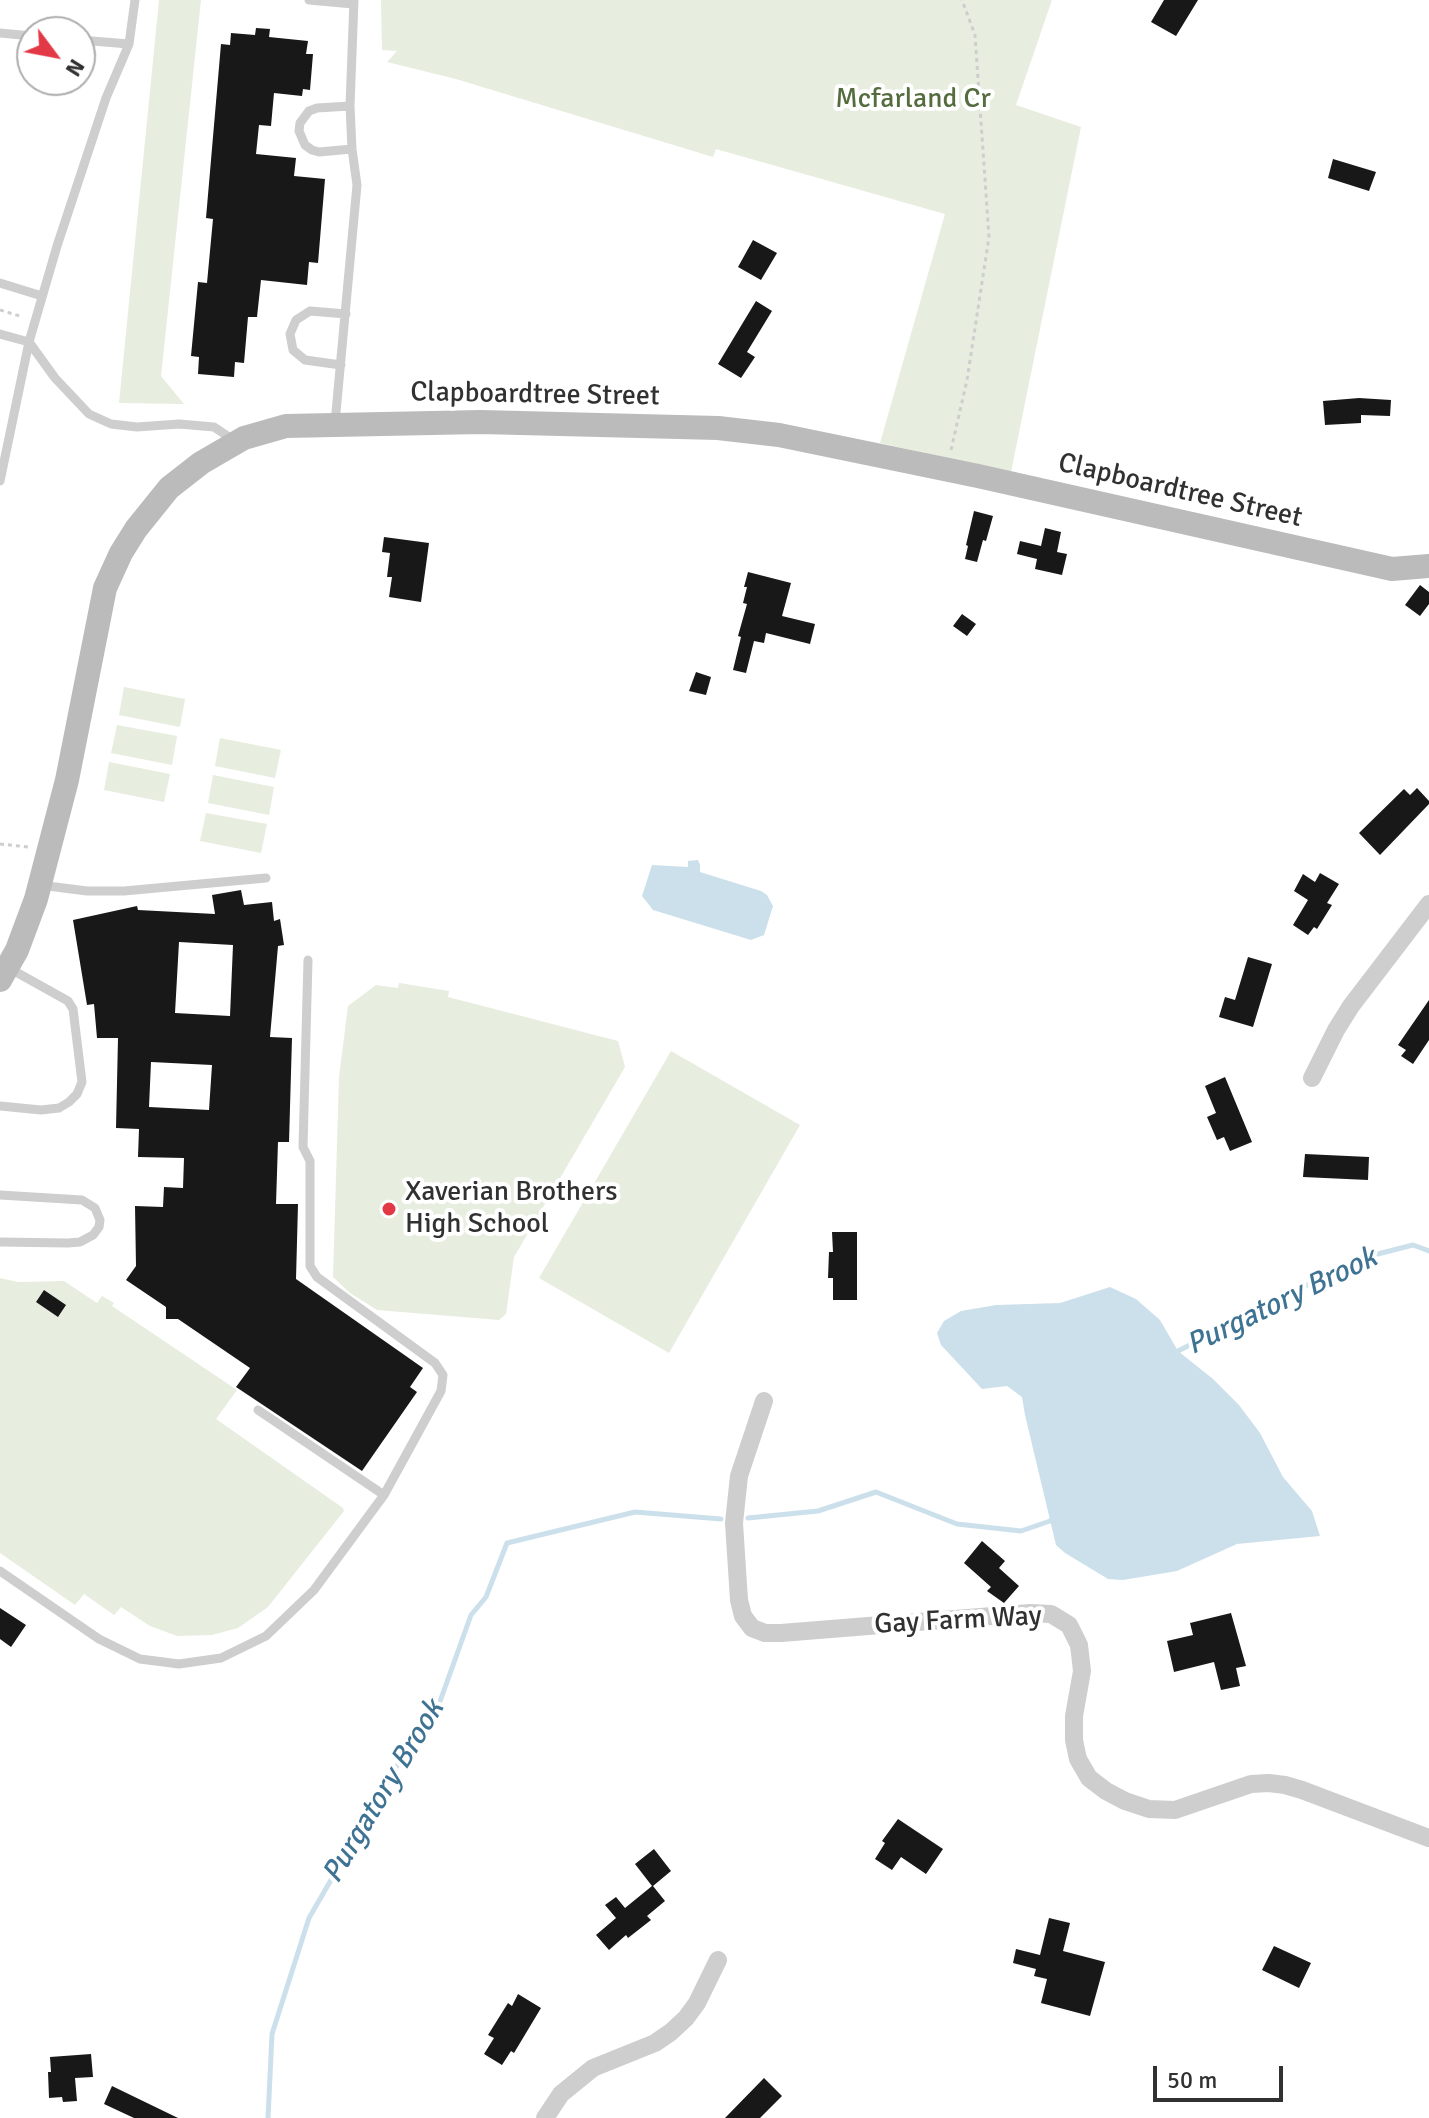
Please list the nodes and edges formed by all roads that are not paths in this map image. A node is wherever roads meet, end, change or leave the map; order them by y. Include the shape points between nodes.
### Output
1 (135, 0) edge
2 (309, 0) edge
3 (354, 2) edge
4 (96, 41) edge
5 (129, 44) junction
6 (350, 106) junction
7 (352, 149) junction
8 (0, 283) edge
9 (42, 296) junction
10 (346, 314) junction
11 (0, 334) edge
12 (29, 342) junction
13 (341, 365) junction
14 (334, 425) junction
15 (236, 443) junction
16 (0, 481) edge
17 (1429, 566) edge
18 (266, 878) dead end
19 (40, 885) junction
20 (1429, 904) edge
21 (308, 960) dead end
22 (4, 974) edge
23 (1312, 1078) dead end
24 (0, 1106) edge
25 (0, 1195) edge
26 (0, 1242) edge
27 (764, 1401) dead end
28 (258, 1410) dead end
29 (384, 1495) junction
30 (0, 1571) edge
31 (1429, 1838) edge
32 (718, 1960) dead end
33 (545, 2118) edge

1 - 5 lane
2 - 3 lane
3 - 6 lane
4 - 5 lane
5 - 9 lane via 106,98
6 - 7 lane
6 - 7 lane via 309,111 299,131 312,150
7 - 10 lane via 357,185
8 - 9 lane
9 - 12 lane
10 - 13 lane
10 - 13 lane via 310,311 296,320 290,334 293,350 305,360
11 - 12 lane
12 - 15 lane via 89,414 137,427 214,427
12 - 16 lane
13 - 14 lane
14 - 15 main road, Clapboardtree Street via 286,426
14 - 17 main road, Clapboardtree Street via 495,422 718,428 779,435 1392,569
15 - 19 main road, Clapboardtree Street via 169,488 136,529 105,588
18 - 19 lane via 124,891
19 - 22 main road, Clapboardtree Street
20 - 23 street via 1351,1006
21 - 29 lane via 303,1147 310,1161 310,1266 317,1277 435,1363 443,1375 441,1391
22 - 24 lane via 68,1001 82,1082 77,1094 59,1108
25 - 26 lane via 82,1200 95,1208 100,1220 93,1235 80,1242
27 - 31 street, Gay Farm Way via 739,1476 734,1523 739,1600 752,1628 781,1633 1051,1614 1069,1625 1079,1645 1082,1671 1074,1740 1089,1778 1106,1791 1149,1809 1175,1810 1251,1784 1285,1785
28 - 29 lane
29 - 30 lane via 314,1590 266,1636 221,1658 179,1664 140,1659 99,1639
32 - 33 street via 697,2003 671,2032 593,2068 561,2094

